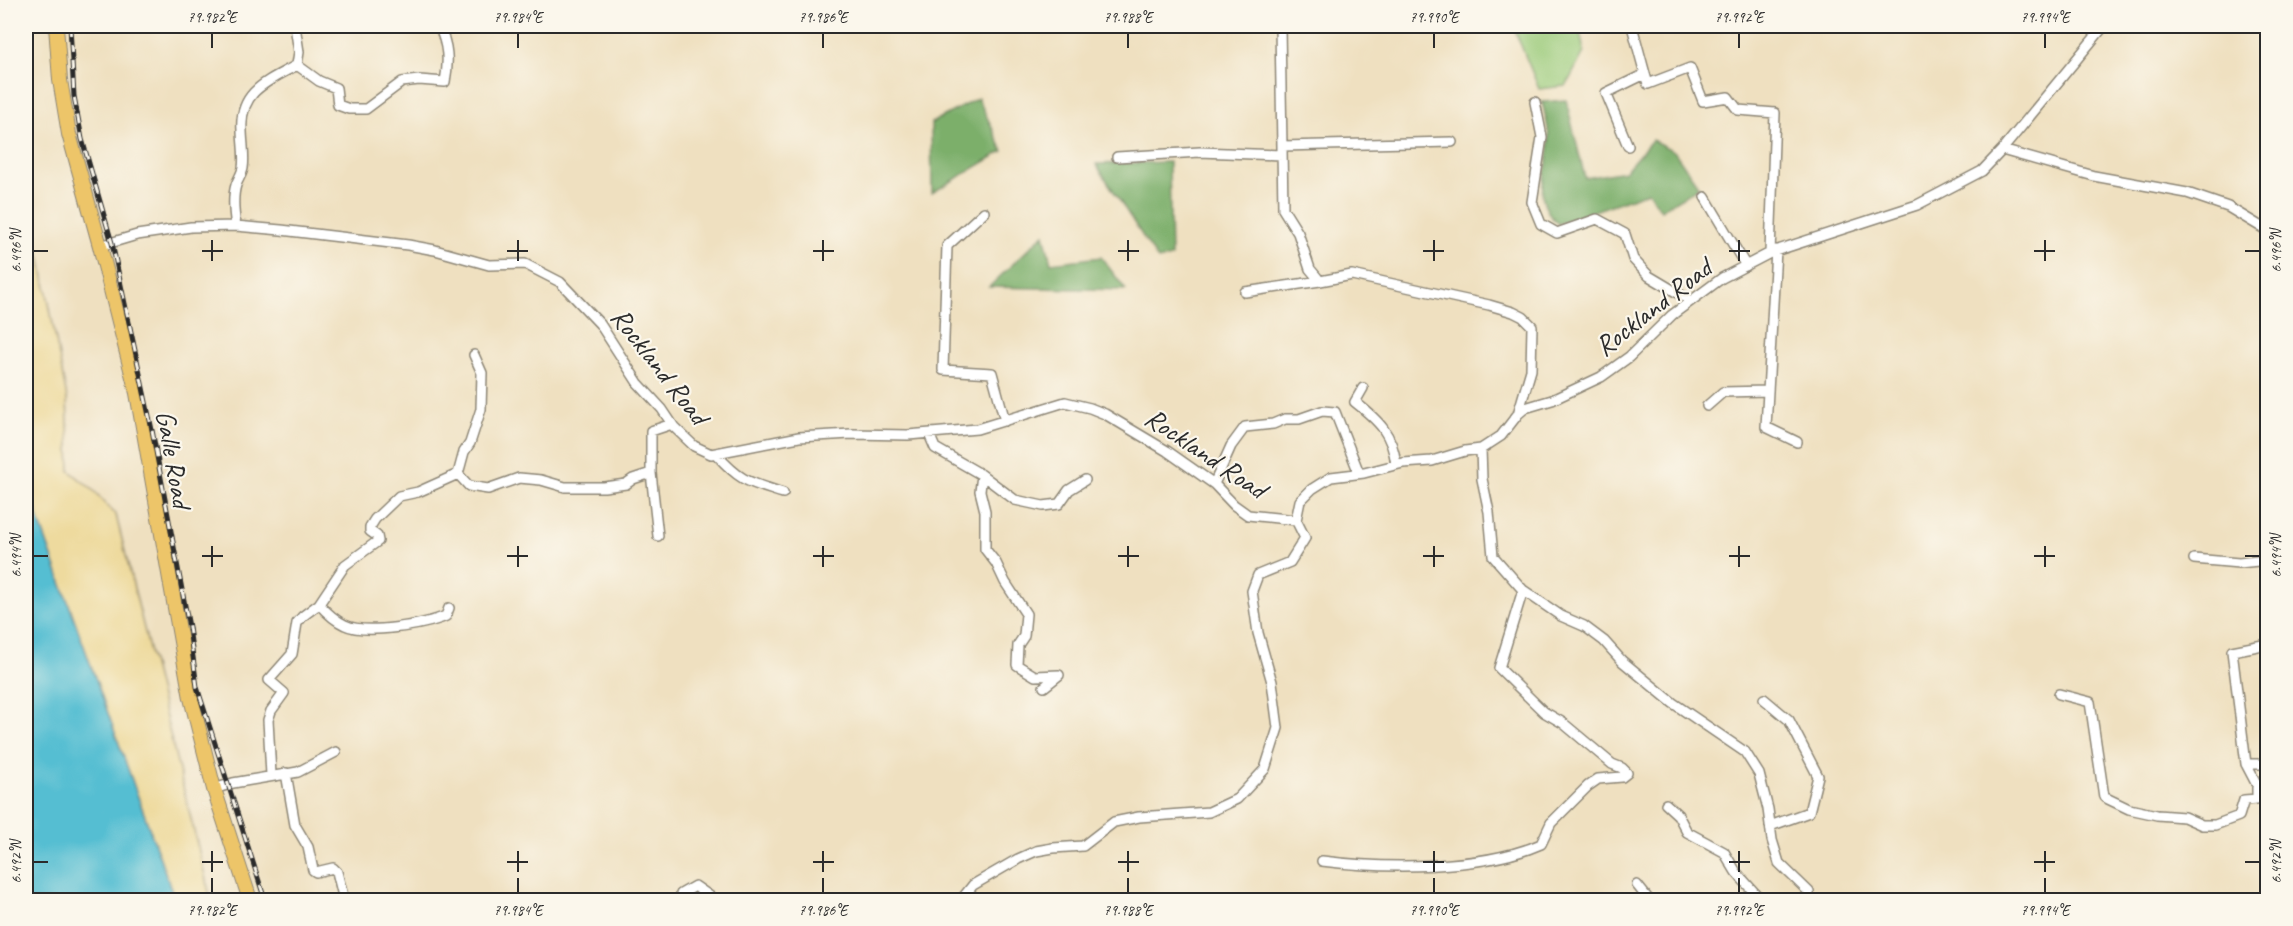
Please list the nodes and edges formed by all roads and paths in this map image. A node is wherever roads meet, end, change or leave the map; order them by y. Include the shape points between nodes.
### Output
1 (56, 26) edge
2 (295, 26) edge
3 (439, 26) edge
4 (1280, 26) edge
5 (1632, 26) edge
6 (2104, 26) edge
7 (297, 65) junction
8 (1645, 74) junction
9 (1535, 102) dead end
10 (1452, 142) dead end
11 (1628, 146) dead end
12 (2002, 150) junction
13 (1282, 151) junction
14 (1117, 157) dead end
15 (1705, 197) dead end
16 (984, 212) dead end
17 (236, 226) junction
18 (2268, 231) edge
19 (100, 246) junction
20 (1773, 252) junction
21 (1746, 266) junction
22 (1320, 281) junction
23 (1245, 292) dead end
24 (1691, 301) junction
25 (474, 355) dead end
26 (1363, 388) dead end
27 (1768, 390) junction
28 (1707, 406) dead end
29 (1518, 414) junction
30 (1005, 421) junction
31 (672, 424) junction
32 (929, 434) junction
33 (1797, 441) dead end
34 (1481, 449) junction
35 (716, 454) junction
36 (1396, 464) junction
37 (651, 473) junction
38 (1359, 473) junction
39 (458, 474) junction
40 (982, 475) junction
41 (1085, 480) dead end
42 (1214, 484) junction
43 (783, 492) dead end
44 (1296, 520) junction
45 (658, 536) dead end
46 (2194, 559) dead end
47 (2268, 560) edge
48 (1523, 590) junction
49 (319, 604) junction
50 (449, 608) dead end
51 (2268, 644) edge
52 (1044, 687) dead end
53 (2059, 694) dead end
54 (1764, 699) dead end
55 (336, 752) dead end
56 (2246, 764) junction
57 (2268, 764) edge
58 (286, 773) junction
59 (271, 775) junction
60 (214, 789) junction
61 (1666, 804) dead end
62 (1770, 826) junction
63 (1322, 861) dead end
64 (1637, 885) dead end
65 (681, 894) dead end
66 (1809, 896) edge
67 (250, 900) edge
68 (344, 900) edge
69 (714, 900) edge
70 (961, 900) edge
71 (1649, 900) edge
72 (1761, 900) edge
73 (1816, 900) edge

1 - 19 highway, Galle Road via 69,134
2 - 7 street
3 - 7 street via 446,42 445,82 402,82 366,109 338,105 336,88
4 - 13 street
5 - 8 street
6 - 12 street, Rockland Road
7 - 17 street via 261,83 244,109 243,168 234,200
8 - 11 street via 1606,93
8 - 20 street via 1648,84 1690,68 1703,101 1728,98 1738,110 1775,113
9 - 24 street via 1542,137 1532,202 1541,224 1557,233 1597,219 1625,234 1633,259 1649,276
10 - 13 street
12 - 18 street via 2094,176 2187,193 2229,207
12 - 20 street, Rockland Road via 1982,171 1917,204
13 - 14 street
13 - 22 street via 1283,209 1298,233 1310,269
15 - 21 street
16 - 30 street via 947,246 943,370 992,373
17 - 19 street, Rockland Road via 191,227 137,235
17 - 31 street, Rockland Road via 408,245 489,265 525,264 560,282 600,324 638,383
19 - 60 highway, Galle Road via 137,393 191,698
20 - 21 street, Rockland Road
20 - 27 street
21 - 24 street, Rockland Road
22 - 23 street
22 - 29 street via 1352,275 1489,305 1523,317 1532,326 1531,370
24 - 29 street, Rockland Road via 1601,377
25 - 39 street via 482,373 481,408
26 - 36 street via 1355,402 1381,423 1394,447
27 - 28 street via 1723,392
27 - 33 street via 1766,427
29 - 34 street, Rockland Road via 1501,436
30 - 32 street, Rockland Road via 977,429
30 - 42 street, Rockland Road via 1065,402 1090,408 1167,451
31 - 35 street, Rockland Road via 694,446
31 - 37 street via 651,431
32 - 35 street, Rockland Road via 799,437
32 - 40 street via 934,448
34 - 36 street, Rockland Road via 1431,461
34 - 48 street via 1493,556
35 - 43 street via 732,473 744,480
36 - 38 street, Rockland Road
37 - 39 street via 626,484 604,487 565,487 519,478 488,489 469,486
37 - 45 street
38 - 42 street via 1335,412 1322,411 1245,428 1231,446
38 - 44 street, Rockland Road via 1332,477 1312,489 1300,501
39 - 49 street via 399,496 386,507 370,527 378,541 345,565
40 - 41 street via 1015,500 1043,506 1059,504 1069,490
40 - 52 street via 985,549 1026,614 1017,665 1035,676 1059,675
42 - 44 street, Rockland Road via 1248,515
44 - 70 street via 1305,538 1290,562 1258,575 1252,591 1278,728 1265,769 1237,799 1209,812 1114,822 1083,846 1036,851 1018,859 973,885
46 - 47 street via 2239,563
48 - 62 street via 1598,636 1673,703 1745,752 1760,774
48 - 63 street via 1499,668 1544,712 1627,773 1598,779 1551,823 1541,844 1525,851 1448,864 1362,866
49 - 50 street via 348,627 375,630 435,621 446,616
49 - 59 street via 297,623 292,654 269,680 284,693 268,720
51 - 56 street via 2232,651
53 - 56 street via 2090,702 2104,797 2129,809 2202,825 2215,825 2239,816 2244,800 2257,799 2257,785
54 - 62 street via 1789,720 1818,776 1809,812
55 - 58 street via 298,772
56 - 57 street
58 - 59 street
58 - 68 street via 296,825 308,847 313,870 333,868
59 - 60 street
60 - 67 highway, Galle Road
61 - 72 street via 1678,814 1687,832 1724,852
62 - 66 street via 1779,863
64 - 71 street
65 - 69 street via 696,886
66 - 73 street

